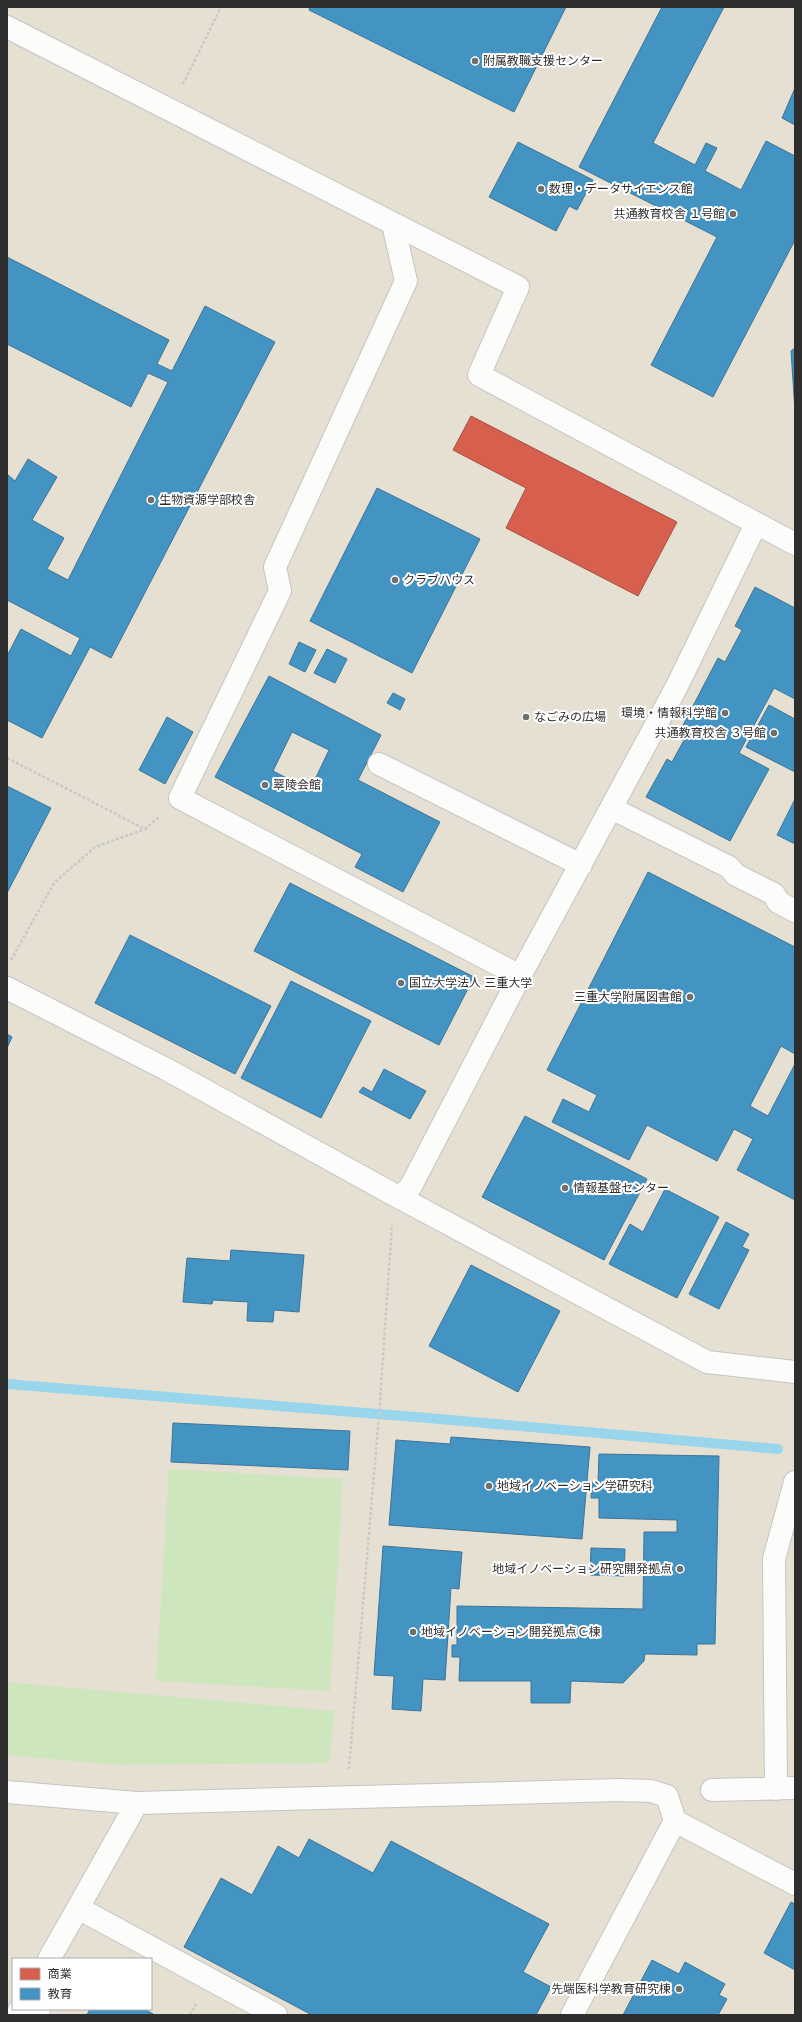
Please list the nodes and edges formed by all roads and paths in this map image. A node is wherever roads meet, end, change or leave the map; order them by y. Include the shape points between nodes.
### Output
1 (221, 7) edge
2 (7, 27) edge
3 (170, 109) junction
4 (394, 224) junction
5 (756, 524) junction
6 (795, 544) edge
7 (7, 758) edge
8 (379, 764) dead end
9 (180, 798) junction
10 (611, 808) junction
11 (145, 829) junction
12 (580, 865) junction
13 (795, 911) edge
14 (11, 961) dead end
15 (520, 976) junction
16 (7, 988) edge
17 (400, 1198) junction
18 (795, 1372) edge
19 (795, 1482) edge
20 (785, 1788) edge
21 (712, 1790) dead end
22 (7, 1792) edge
23 (347, 1797) junction
24 (137, 1803) junction
25 (675, 1821) junction
26 (795, 1884) edge
27 (78, 1908) junction
28 (50, 1958) edge
29 (242, 2007) edge
30 (276, 2015) edge
31 (572, 2015) edge

1 - 3 path
2 - 3 street
3 - 4 street
4 - 5 street via 518,287 479,375
4 - 9 street via 406,281 275,567 280,591
5 - 6 street
5 - 10 street via 676,688
7 - 11 path
8 - 12 street
9 - 11 path
9 - 15 street
10 - 12 street
10 - 13 street via 729,867 736,875 774,894 778,902
11 - 14 path via 95,847 54,883
12 - 15 street
15 - 17 street via 411,1186
16 - 17 street via 166,1069
17 - 18 street via 707,1362
17 - 23 path via 393,1214
19 - 20 street via 774,1559
20 - 21 street
22 - 24 street
23 - 24 street
23 - 25 street via 651,1791 667,1796
24 - 27 street
25 - 26 street
25 - 31 street
27 - 28 street
27 - 29 street
29 - 30 street

